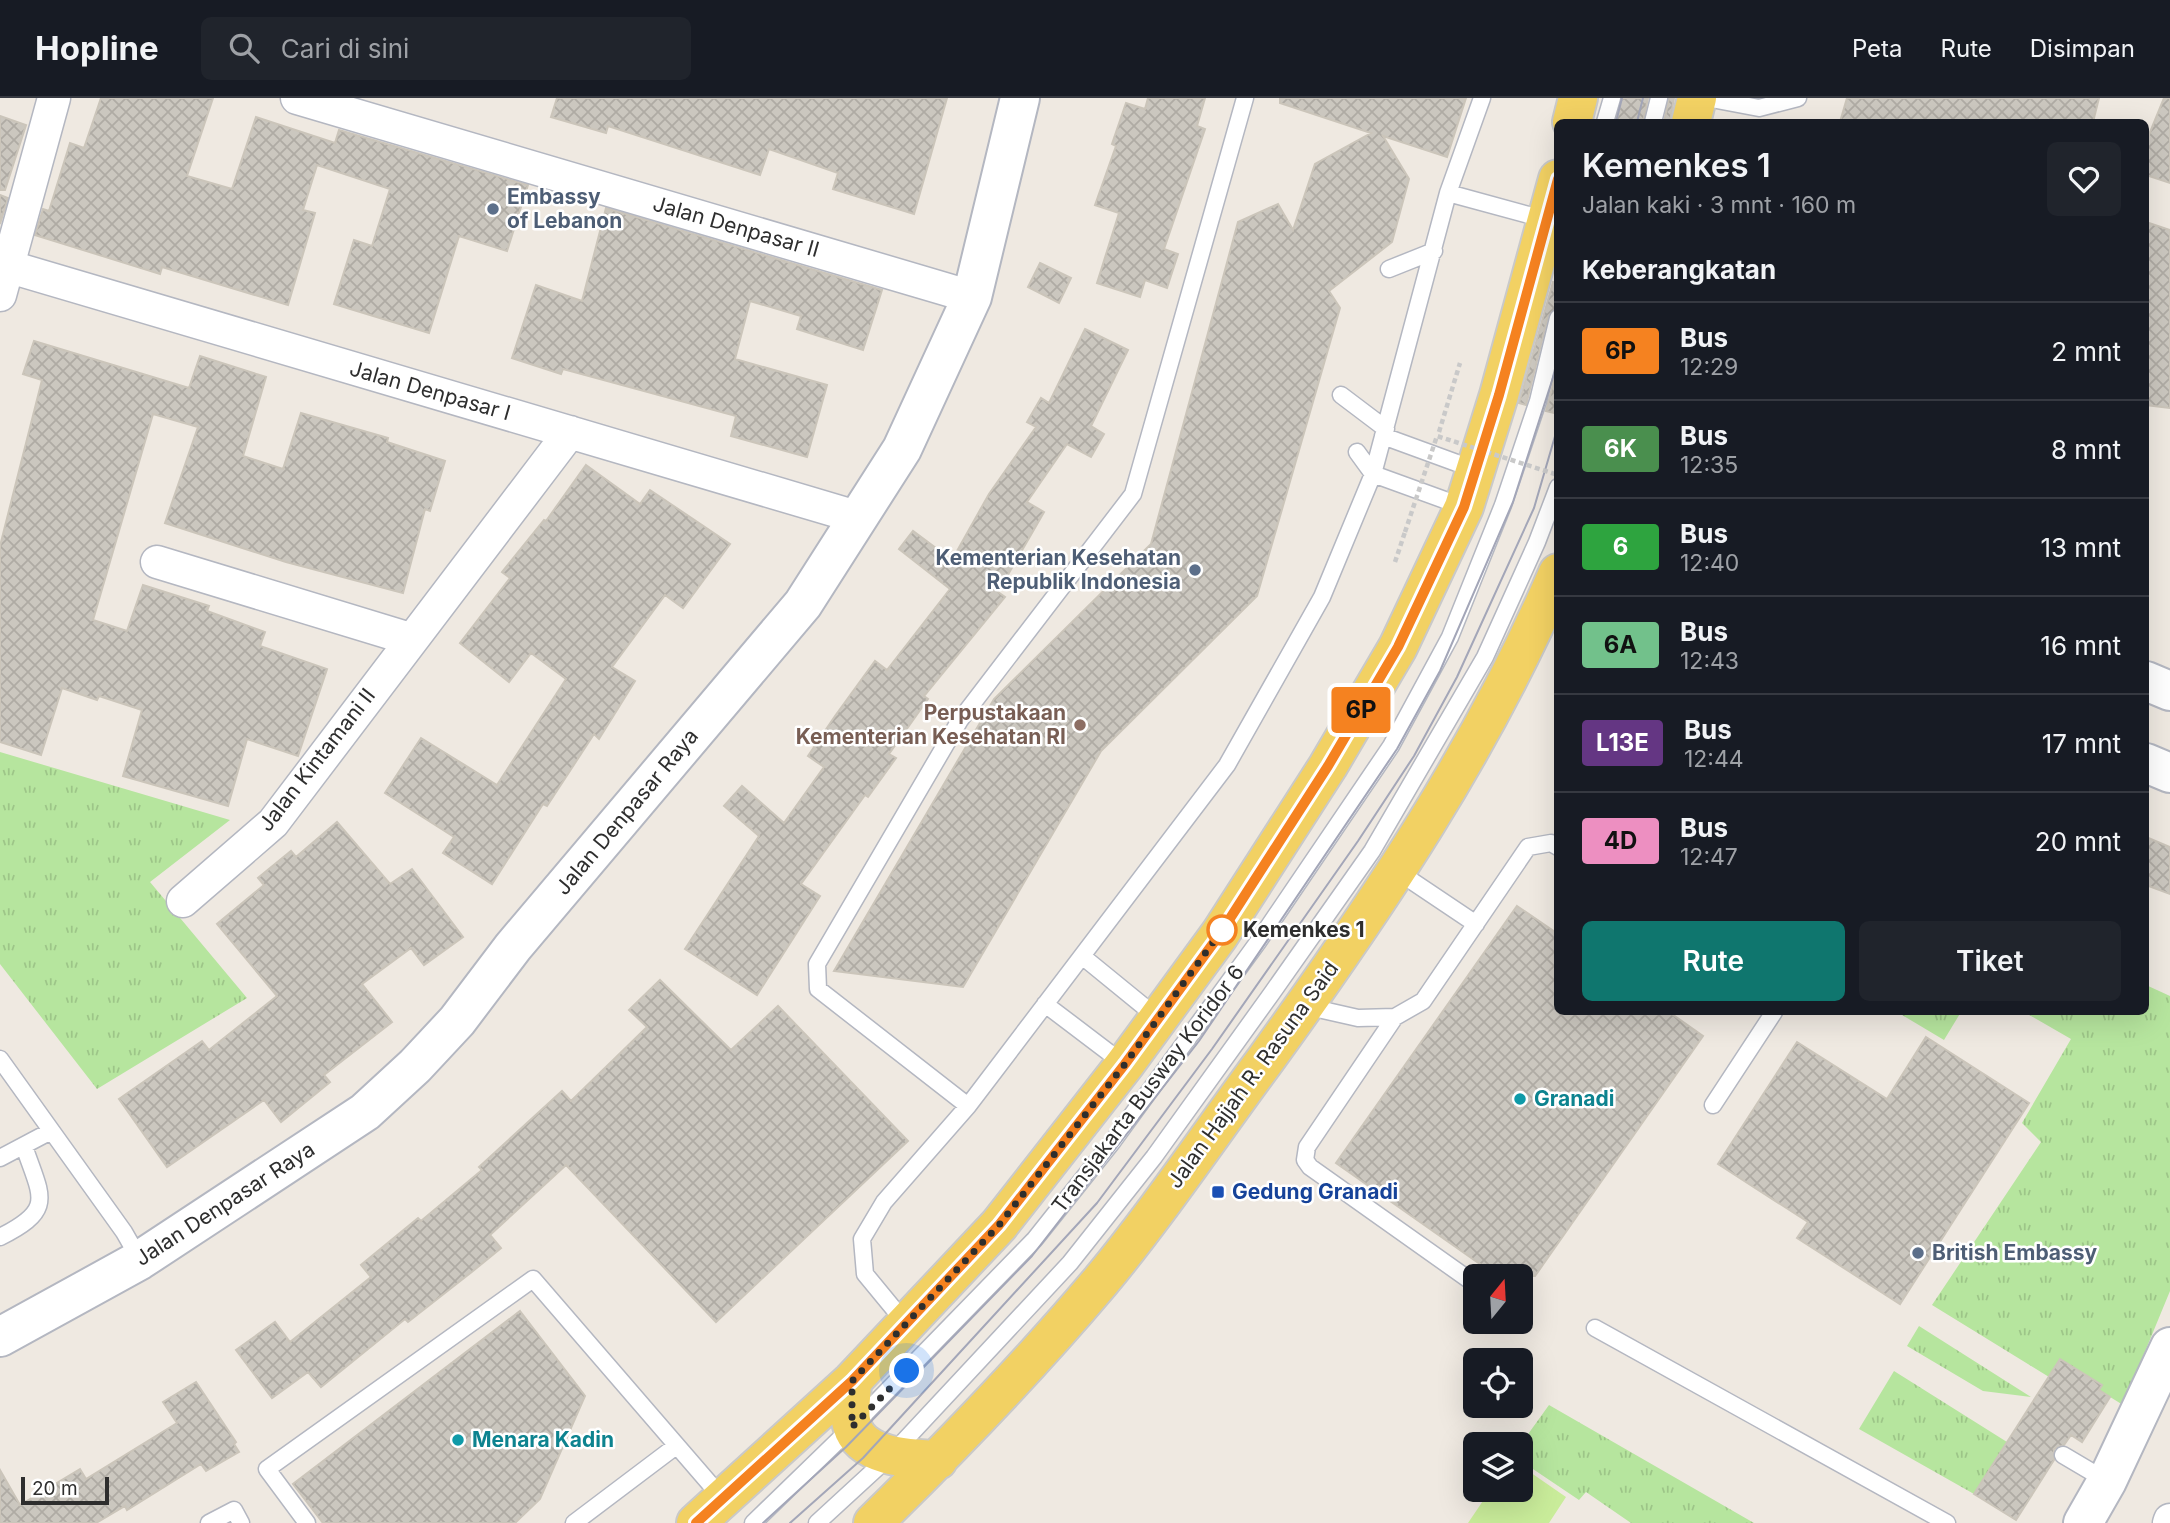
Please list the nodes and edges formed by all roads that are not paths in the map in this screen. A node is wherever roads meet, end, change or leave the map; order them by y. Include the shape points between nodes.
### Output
1 (54, 98) edge
2 (297, 98) edge
3 (1020, 98) edge
4 (1245, 98) edge
5 (1482, 98) edge
6 (1578, 98) edge
7 (1612, 98) edge
8 (1659, 98) edge
9 (1697, 98) edge
10 (1706, 98) edge
11 (1798, 98) edge
12 (1573, 119) edge
13 (1606, 119) edge
14 (1654, 119) edge
15 (1692, 119) edge
16 (1448, 192) junction
17 (1554, 194) edge
18 (1547, 220) junction
19 (1434, 251) junction
20 (1389, 269) dead end
21 (3, 275) edge
22 (972, 297) junction
23 (1554, 334) edge
24 (1342, 394) dead end
25 (570, 432) junction
26 (1385, 433) junction
27 (1357, 452) dead end
28 (1477, 470) junction
29 (1373, 474) junction
30 (1554, 497) edge
31 (1464, 507) junction
32 (860, 518) junction
33 (158, 562) dead end
34 (1554, 582) edge
35 (410, 639) junction
36 (2149, 682) edge
37 (2170, 691) edge
38 (2149, 764) edge
39 (2170, 773) edge
40 (1554, 845) edge
41 (1397, 871) junction
42 (183, 901) dead end
43 (1476, 924) junction
44 (1082, 957) junction
45 (1045, 1004) junction
46 (1304, 1006) junction
47 (1772, 1015) edge
48 (1395, 1017) junction
49 (1158, 1018) junction
50 (2, 1064) edge
51 (1125, 1064) junction
52 (1713, 1105) dead end
53 (968, 1106) junction
54 (51, 1131) junction
55 (24, 1146) junction
56 (0, 1158) edge
57 (0, 1237) edge
58 (140, 1260) junction
59 (1463, 1275) edge
60 (908, 1325) junction
61 (1595, 1328) dead end
62 (0, 1338) edge
63 (2170, 1347) edge
64 (852, 1381) junction
65 (852, 1427) junction
66 (676, 1446) junction
67 (891, 1455) junction
68 (2063, 1455) dead end
69 (938, 1460) junction
70 (2107, 1480) junction
71 (709, 1511) edge
72 (209, 1523) edge
73 (241, 1523) edge
74 (307, 1523) edge
75 (574, 1523) edge
76 (753, 1523) edge
77 (817, 1523) edge
78 (873, 1523) edge
79 (1947, 1523) edge
80 (2083, 1523) edge

1 - 21 street
2 - 22 street, Jalan Denpasar II
3 - 22 street, Jalan Denpasar Raya
4 - 53 lane via 1133,494 960,720 817,964 818,989
5 - 16 lane
6 - 12 main road
7 - 13 lane
8 - 14 lane
9 - 15 main road
10 - 11 lane via 1759,108
16 - 18 lane
16 - 19 lane
17 - 18 main road
18 - 28 main road
19 - 20 lane
19 - 26 lane
21 - 25 street, Jalan Denpasar I
22 - 32 street, Jalan Denpasar Raya via 902,449
23 - 65 lane, Transjakarta Busway Koridor 6 via 1538,401 1503,505 1450,637 1391,746 1258,942 1113,1141 1035,1239
24 - 26 lane
25 - 32 street, Jalan Denpasar I
25 - 35 street, Jalan Kintamani II
26 - 28 lane
26 - 29 lane
27 - 29 lane
28 - 31 main road
29 - 31 lane
29 - 44 lane via 1322,597 1227,765
30 - 67 lane, Transjakarta Busway Koridor 6 via 1485,657 1372,851 1154,1157 1070,1263
31 - 49 main road via 1398,647 1328,766 1220,934
32 - 58 street, Jalan Denpasar Raya via 803,604 415,1066 365,1112
33 - 35 street
34 - 41 main road, Jalan Hajjah R. Rasuna Said via 1486,726
35 - 42 street, Jalan Kintamani II via 273,823
36 - 37 street
38 - 39 street
40 - 43 lane via 1528,847
41 - 43 lane
41 - 46 main road, Jalan Hajjah R. Rasuna Said
43 - 48 lane via 1423,1001
44 - 45 lane
44 - 49 lane
45 - 51 lane
45 - 53 lane
46 - 48 lane via 1358,1018
46 - 69 main road, Jalan Hajjah R. Rasuna Said via 1100,1281
47 - 52 lane
48 - 59 lane via 1307,1147 1305,1160
49 - 51 main road
50 - 54 lane
51 - 60 main road via 999,1225
53 - 60 lane via 884,1202 862,1239 865,1274
54 - 55 lane
54 - 58 lane
55 - 56 lane
55 - 57 lane via 41,1196 39,1208 25,1225
58 - 62 street, Jalan Denpasar Raya
60 - 64 main road
61 - 79 lane
63 - 70 street
64 - 65 main road
64 - 71 main road
65 - 67 main road via 863,1442
65 - 76 lane, Transjakarta Busway Koridor 6
66 - 71 lane
66 - 74 lane via 533,1279 267,1469
66 - 75 lane
67 - 69 main road
67 - 77 lane, Transjakarta Busway Koridor 6
68 - 70 lane
69 - 78 main road, Jalan Hajjah R. Rasuna Said
70 - 80 street
72 - 73 lane via 234,1510

